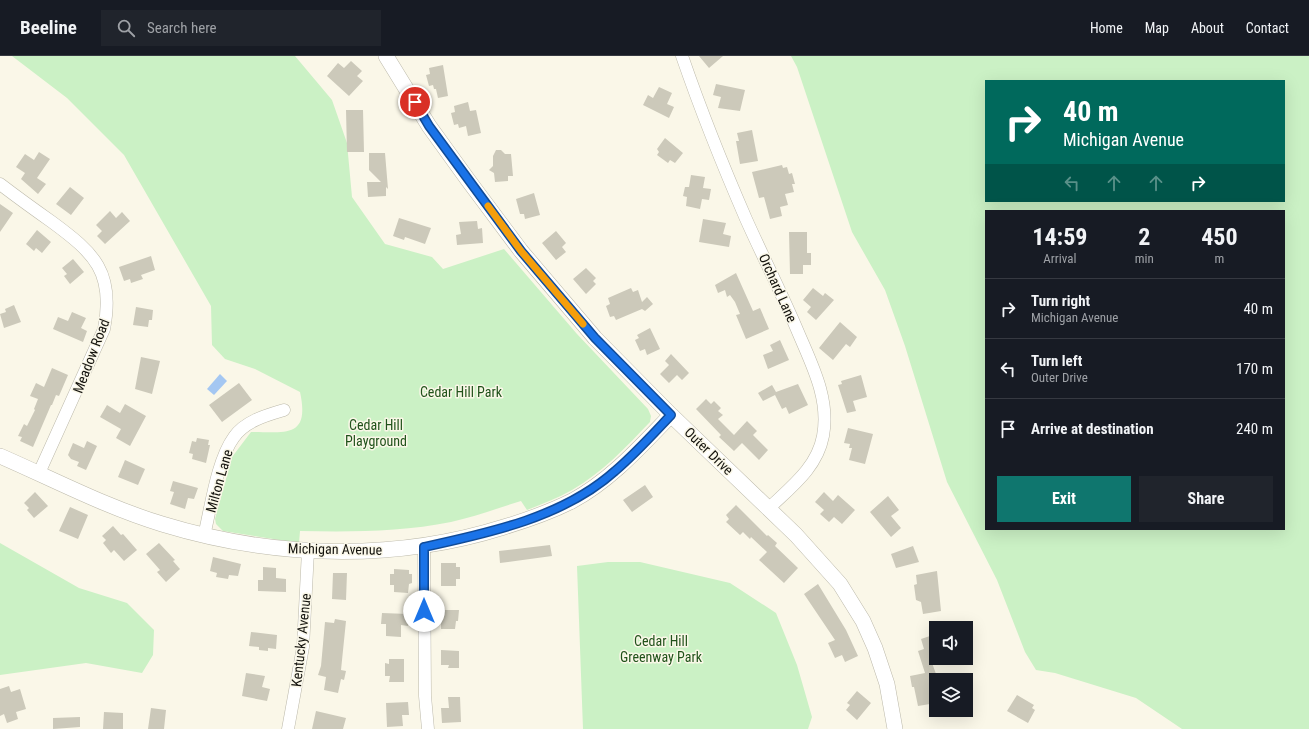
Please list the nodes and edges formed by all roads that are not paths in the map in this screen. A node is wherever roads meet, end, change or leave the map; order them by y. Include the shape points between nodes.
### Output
1 (386, 56) edge
2 (682, 56) edge
3 (0, 184) edge
4 (284, 410) dead end
5 (671, 415) junction
6 (0, 456) edge
7 (39, 473) junction
8 (768, 509) junction
9 (204, 536) junction
10 (424, 547) junction
11 (308, 551) junction
12 (288, 729) edge
13 (428, 729) edge
14 (895, 729) edge

1 - 5 street, Outer Drive via 429,126 521,251 595,338
2 - 8 street, Orchard Lane via 704,118 820,383 824,401 823,435 813,464
3 - 7 street, Meadow Road via 79,242 93,256 105,284 107,313 104,329
4 - 9 street, Milton Lane via 266,415 234,436 225,453
5 - 8 street, Outer Drive
5 - 10 street, Michigan Avenue via 614,472 572,501 537,517
6 - 7 street, Michigan Avenue
7 - 9 street, Michigan Avenue via 117,508
8 - 14 street, Outer Drive via 821,560 840,584 863,621 885,676
9 - 11 street, Michigan Avenue
10 - 11 street, Michigan Avenue via 361,552
10 - 13 street via 425,696
11 - 12 street, Kentucky Avenue via 303,647

